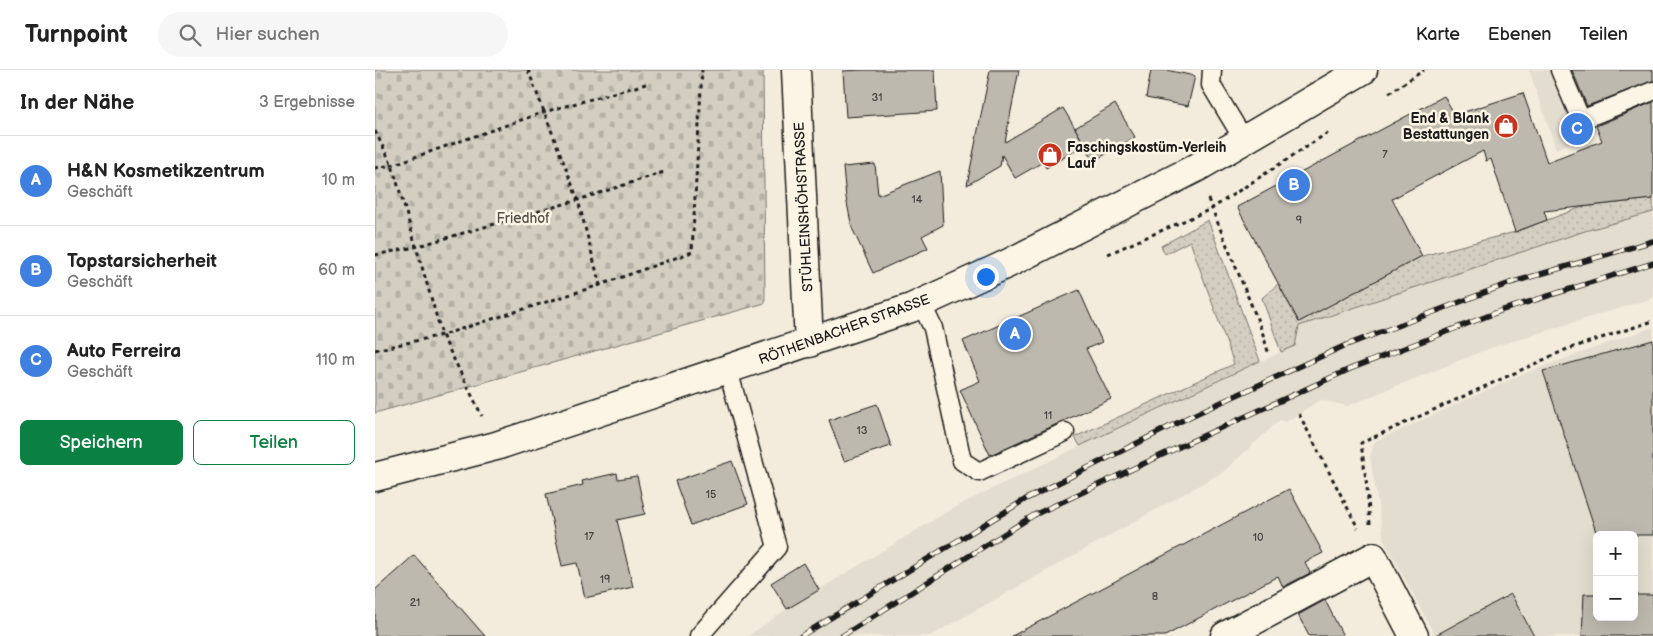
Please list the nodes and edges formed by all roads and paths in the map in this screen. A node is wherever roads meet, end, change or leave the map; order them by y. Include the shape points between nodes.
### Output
1 (528, 70) edge
2 (702, 70) edge
3 (796, 70) edge
4 (1212, 70) edge
5 (1363, 70) edge
6 (1560, 70) edge
7 (646, 84) dead end
8 (1653, 91) edge
9 (544, 112) junction
10 (375, 131) edge
11 (1244, 140) junction
12 (392, 165) junction
13 (1199, 167) junction
14 (375, 168) edge
15 (667, 171) dead end
16 (579, 200) junction
17 (415, 247) junction
18 (375, 255) edge
19 (600, 285) junction
20 (921, 303) junction
21 (1653, 321) edge
22 (442, 336) junction
23 (809, 343) junction
24 (375, 350) edge
25 (1269, 355) dead end
26 (729, 370) junction
27 (1299, 414) dead end
28 (1065, 432) dead end
29 (497, 446) junction
30 (375, 476) edge
31 (1373, 557) junction
32 (699, 636) edge
33 (1225, 636) edge
34 (1414, 636) edge

1 - 9 path
2 - 19 path via 692,252
3 - 23 main road, STÜHLEINSHÖHSTRASSE
4 - 11 lane via 1211,85
5 - 11 main road, RÖTHENBACHER STRASSE
6 - 8 lane via 1581,120
7 - 9 path
9 - 12 path
9 - 16 path
10 - 12 path
11 - 13 main road, RÖTHENBACHER STRASSE
12 - 14 path
12 - 17 path
13 - 20 main road, RÖTHENBACHER STRASSE via 1007,264
13 - 25 path via 1211,210
15 - 16 path
16 - 17 path
16 - 19 path
17 - 18 path
17 - 22 path
19 - 22 path
20 - 23 main road, RÖTHENBACHER STRASSE
20 - 28 lane via 933,328 962,461 979,472
21 - 31 path via 1565,350 1361,443
22 - 24 path
22 - 29 path
23 - 26 main road, RÖTHENBACHER STRASSE
26 - 29 main road, RÖTHENBACHER STRASSE
26 - 32 lane via 777,547
27 - 31 path
29 - 30 main road, RÖTHENBACHER STRASSE
31 - 33 main road
31 - 34 main road

